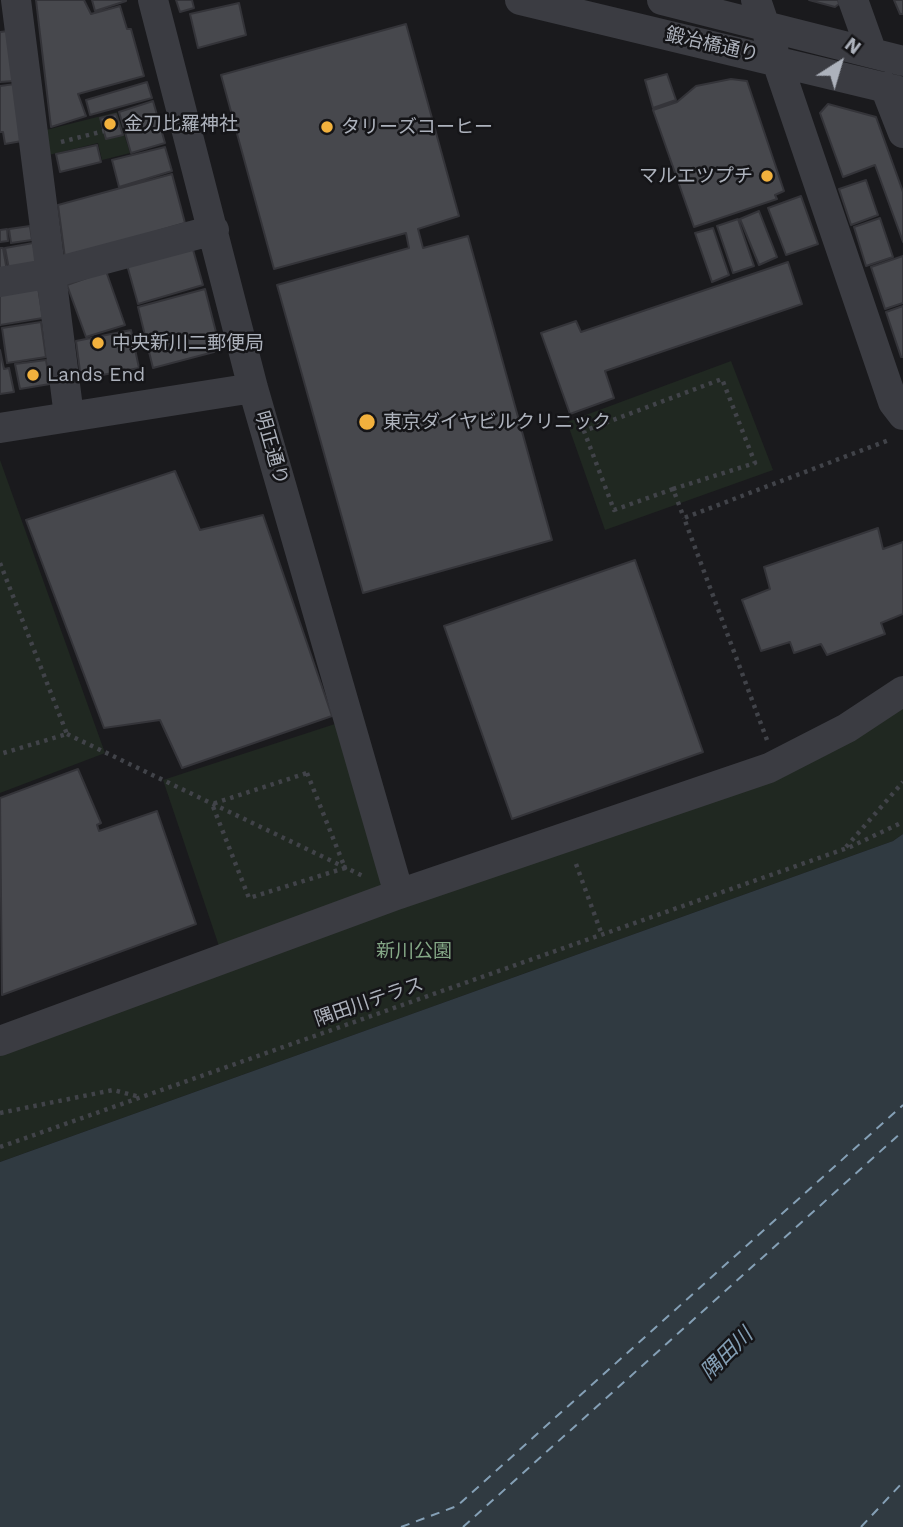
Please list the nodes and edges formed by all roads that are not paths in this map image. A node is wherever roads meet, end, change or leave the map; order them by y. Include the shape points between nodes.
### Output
1 (153, 0) edge
2 (520, 0) edge
3 (662, 0) edge
4 (853, 0) edge
5 (11, 12) edge
6 (760, 12) edge
7 (872, 52) junction
8 (776, 60) junction
9 (903, 61) edge
10 (894, 90) edge
11 (903, 133) edge
12 (215, 230) junction
13 (52, 273) junction
14 (0, 282) edge
15 (253, 388) junction
16 (69, 416) junction
17 (897, 427) edge
18 (0, 428) edge
19 (903, 691) edge
20 (400, 894) junction
21 (0, 1041) edge

1 - 12 street, 明正通り
2 - 8 street, 鍛冶橋通り
3 - 6 street, 鍛冶橋通り
4 - 7 street
5 - 13 street
6 - 7 street, 鍛冶橋通り
6 - 8 street
7 - 9 street, 鍛冶橋通り
8 - 10 street, 鍛冶橋通り
8 - 17 street via 893,402
10 - 11 street
12 - 13 street
12 - 15 street, 明正通り
13 - 14 street
13 - 16 street
15 - 16 street
15 - 20 street, 明正通り
16 - 18 street
19 - 20 street via 847,728 776,765
20 - 21 street

